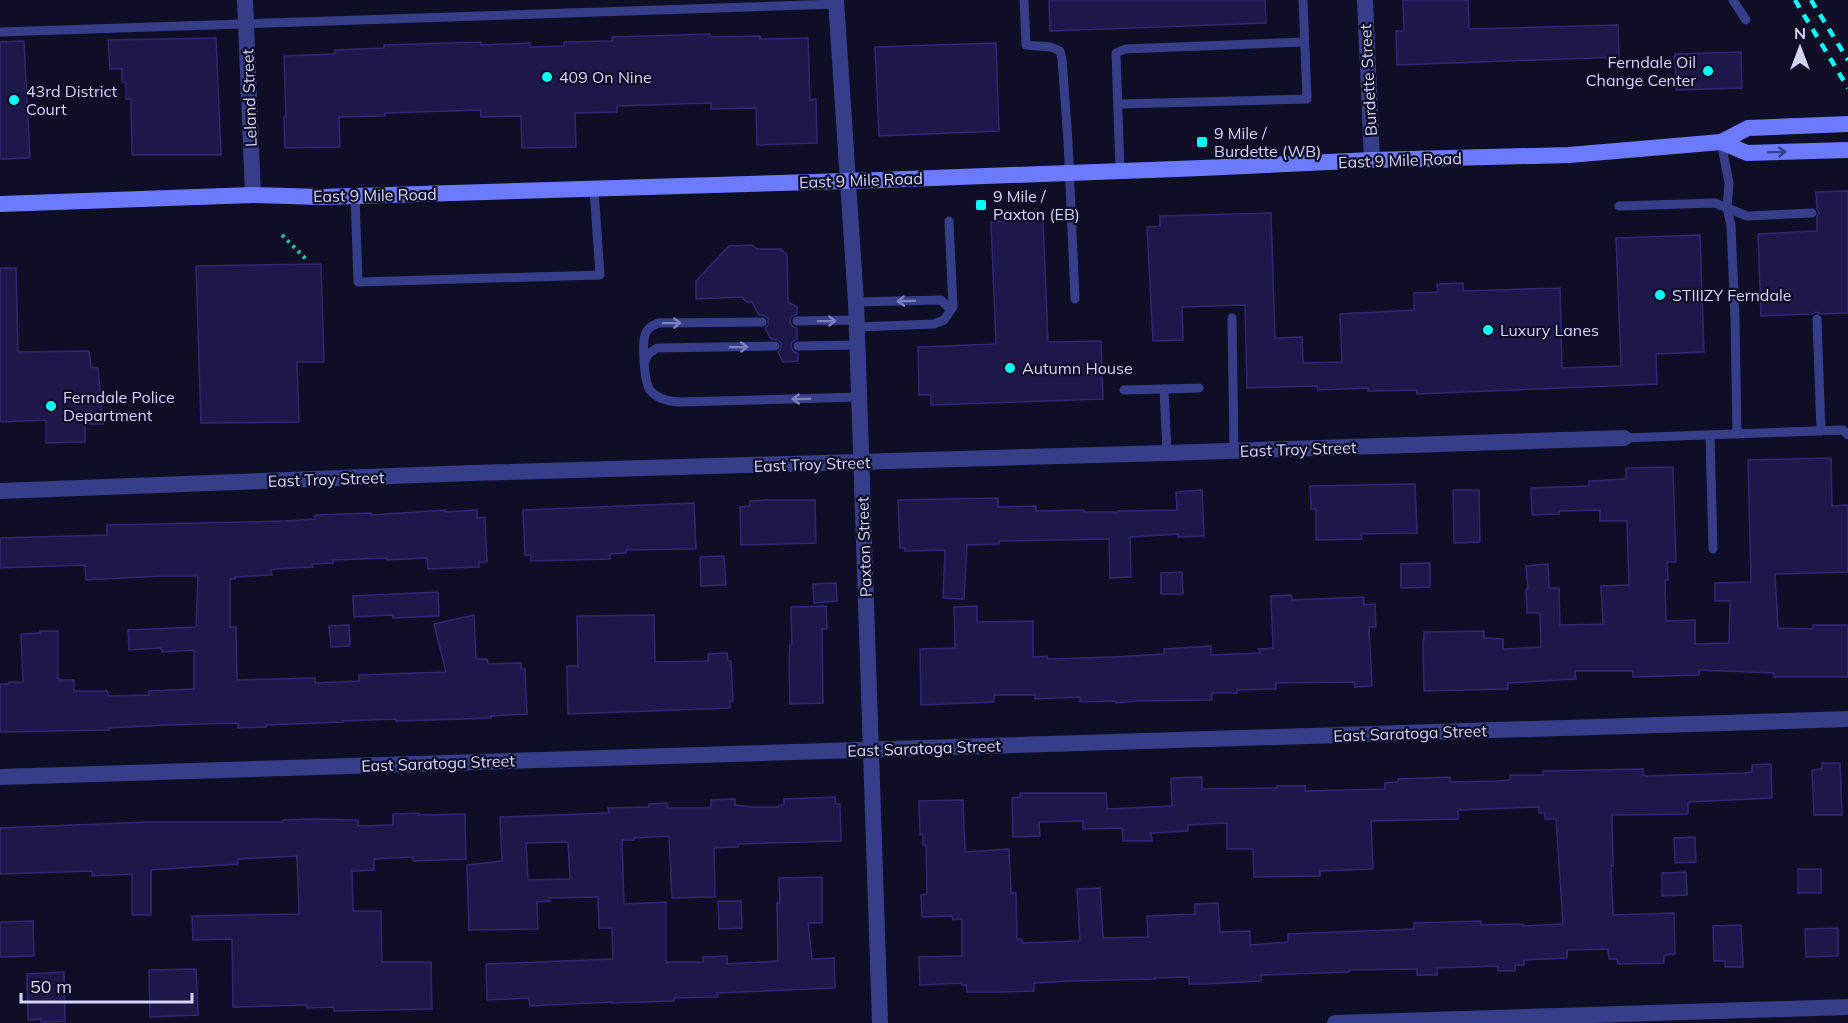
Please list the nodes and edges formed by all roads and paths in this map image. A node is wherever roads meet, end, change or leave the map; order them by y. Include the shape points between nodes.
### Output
1 (245, 0) edge
2 (657, 0) edge
3 (1024, 0) edge
4 (1303, 0) edge
5 (1365, 0) edge
6 (1733, 0) edge
7 (837, 2) edge
8 (657, 11) junction
9 (1746, 20) dead end
10 (246, 24) junction
11 (0, 32) edge
12 (1304, 42) junction
13 (1119, 104) junction
14 (1848, 124) edge
15 (1721, 142) junction
16 (1848, 150) edge
17 (1372, 160) junction
18 (1120, 171) junction
19 (1069, 173) junction
20 (847, 181) junction
21 (594, 189) junction
22 (253, 195) junction
23 (355, 196) junction
24 (0, 204) edge
25 (1619, 207) dead end
26 (1727, 208) junction
27 (1812, 213) dead end
28 (949, 220) dead end
29 (282, 235) dead end
30 (306, 259) dead end
31 (1075, 299) dead end
32 (856, 302) junction
33 (951, 310) junction
34 (1232, 318) dead end
35 (1817, 320) dead end
36 (797, 321) dead end
37 (762, 322) dead end
38 (857, 324) junction
39 (857, 345) junction
40 (775, 346) dead end
41 (798, 346) dead end
42 (645, 361) junction
43 (1199, 388) dead end
44 (1164, 389) junction
45 (1124, 390) dead end
46 (859, 397) junction
47 (1821, 431) junction
48 (1846, 431) edge
49 (1737, 434) junction
50 (1710, 435) junction
51 (1624, 438) joint
52 (1234, 451) junction
53 (1167, 453) junction
54 (860, 462) junction
55 (0, 491) edge
56 (1713, 549) dead end
57 (1848, 719) edge
58 (872, 749) junction
59 (0, 777) edge
60 (1848, 1007) edge
61 (880, 1023) edge
62 (1335, 1023) edge

1 - 10 street, Leland Street
2 - 8 lane
3 - 19 lane via 1026,45 1051,46 1060,51
4 - 12 lane
5 - 17 street, Burdette Street
6 - 9 lane
7 - 8 lane
7 - 20 street, Paxton Street
8 - 10 lane
10 - 11 lane
10 - 22 street, Leland Street
12 - 13 lane via 1116,52
12 - 13 lane via 1307,99
13 - 18 lane
14 - 15 main road, East 9 Mile Road via 1748,128
15 -> 16 main road, East 9 Mile Road via 1747,153
15 - 17 main road, East 9 Mile Road via 1569,155
15 - 26 lane via 1729,183
17 - 18 main road, East 9 Mile Road
18 - 19 main road, East 9 Mile Road
19 - 20 main road, East 9 Mile Road
19 - 31 lane
20 - 21 main road, East 9 Mile Road
20 - 32 street, Paxton Street
21 - 23 main road, East 9 Mile Road
21 - 23 lane via 600,275 358,282
22 - 23 main road, East 9 Mile Road
22 - 24 main road, East 9 Mile Road
25 - 26 lane via 1715,203
26 - 27 lane via 1747,216
26 - 49 lane via 1731,225
28 - 33 lane
29 - 30 path
33 -> 32 lane via 941,300
32 - 38 street, Paxton Street
33 - 38 lane via 945,320 934,324
34 - 52 lane
35 - 47 lane
36 -> 38 lane
42 -> 37 lane via 646,333 658,323
38 - 39 street, Paxton Street
39 - 41 lane
39 - 46 street, Paxton Street
42 -> 40 lane via 657,348
46 -> 42 lane via 668,401 648,388
43 - 44 lane
44 - 45 lane
44 - 53 lane
46 - 54 street, Paxton Street
47 - 48 lane
47 - 49 lane
49 - 50 lane
50 - 51 lane
50 - 56 lane
51 - 52 street, East Troy Street
52 - 53 street, East Troy Street
53 - 54 street, East Troy Street
54 - 55 street, East Troy Street
54 - 58 street, Paxton Street
57 - 58 street, East Saratoga Street
58 - 59 street, East Saratoga Street
58 - 61 street, Paxton Street
60 - 62 street

